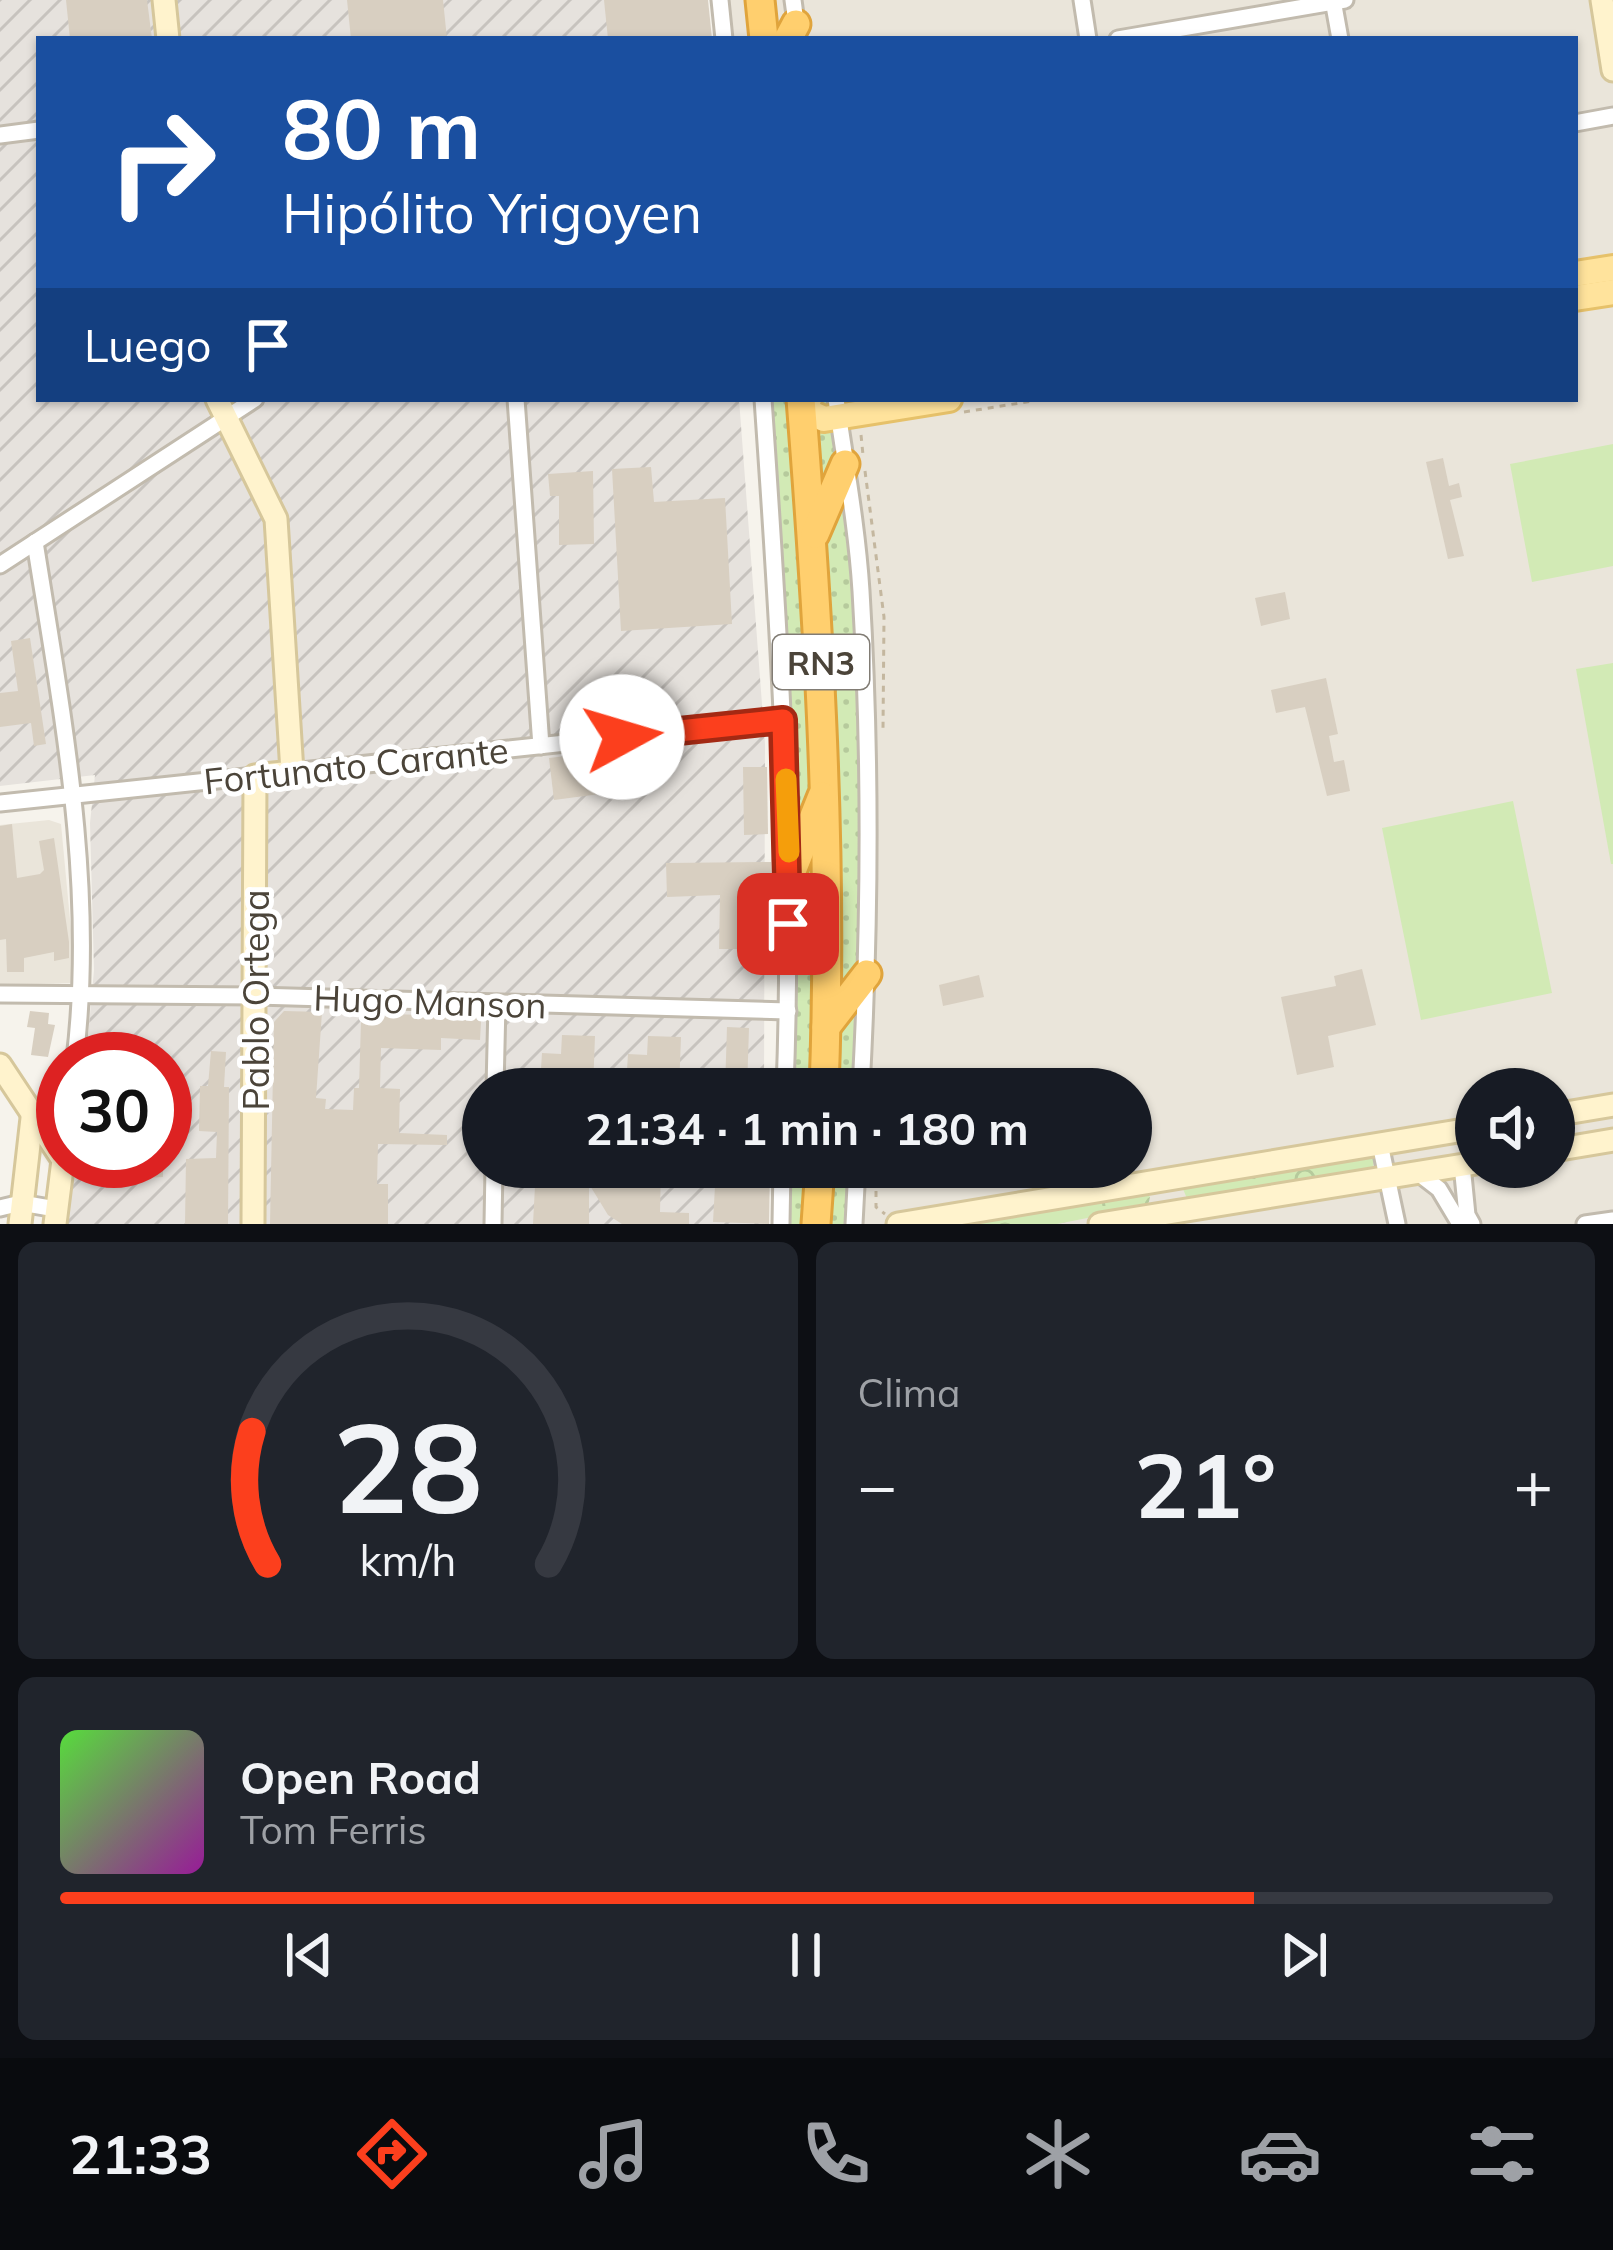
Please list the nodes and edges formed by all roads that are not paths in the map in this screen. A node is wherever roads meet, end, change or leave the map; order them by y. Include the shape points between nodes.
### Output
1 (164, 0) edge
2 (720, 0) edge
3 (760, 0) edge
4 (1082, 0) edge
5 (1602, 0) edge
6 (1337, 1) edge
7 (168, 36) edge
8 (724, 36) edge
9 (764, 36) edge
10 (1088, 36) edge
11 (1135, 36) edge
12 (1340, 36) edge
13 (1613, 70) edge
14 (1613, 116) edge
15 (1578, 122) edge
16 (36, 130) edge
17 (0, 135) edge
18 (1613, 268) edge
19 (1578, 274) edge
20 (1613, 292) edge
21 (1578, 298) edge
22 (517, 402) edge
23 (763, 402) edge
24 (799, 402) edge
25 (951, 407) edge
26 (221, 409) edge
27 (844, 415) edge
28 (845, 464) junction
29 (813, 537) junction
30 (35, 542) junction
31 (0, 565) edge
32 (783, 720) junction
33 (542, 746) junction
34 (292, 772) junction
35 (255, 776) junction
36 (826, 787) junction
37 (74, 795) junction
38 (0, 802) edge
39 (788, 880) junction
40 (867, 974) junction
41 (0, 994) edge
42 (83, 994) junction
43 (256, 996) junction
44 (497, 1003) junction
45 (788, 1011) junction
46 (826, 1028) junction
47 (78, 1032) edge
48 (0, 1065) edge
49 (496, 1068) edge
50 (786, 1068) edge
51 (825, 1068) edge
52 (862, 1068) edge
53 (1613, 1105) edge
54 (1575, 1111) edge
55 (32, 1118) junction
56 (36, 1123) edge
57 (1455, 1132) edge
58 (1613, 1140) edge
59 (1380, 1144) junction
60 (1575, 1146) edge
61 (1455, 1166) edge
62 (1417, 1172) junction
63 (1388, 1177) junction
64 (1153, 1180) junction
65 (494, 1188) edge
66 (782, 1188) edge
67 (819, 1188) edge
68 (856, 1188) edge
69 (1470, 1188) edge
70 (14, 1212) edge
71 (56, 1217) edge
72 (967, 1218) edge
73 (1159, 1219) edge
74 (1613, 1220) edge
75 (253, 1224) edge
76 (494, 1224) edge
77 (781, 1224) edge
78 (816, 1224) edge
79 (854, 1224) edge
80 (898, 1224) edge
81 (1100, 1224) edge
82 (1396, 1224) edge
83 (1460, 1224) edge
84 (1472, 1224) edge
85 (1585, 1224) edge

1 - 7 main road
2 - 8 street
3 - 9 highway
4 - 10 street
5 - 13 main road
6 - 11 street
6 - 12 street
14 - 15 street
16 - 17 street
18 - 19 main road
20 - 21 main road
22 - 33 street
23 - 32 street
24 - 27 main road via 819,419
24 - 29 highway, RN3
25 - 27 main road
26 - 30 street
26 - 34 main road via 276,519
27 - 28 street
28 - 29 highway
28 - 40 street via 861,587
29 - 36 highway, RN3
30 - 31 street
30 - 37 street
32 - 33 street, Fortunato Carante
32 - 39 street
33 - 34 street, Fortunato Carante
34 - 35 main road, Fortunato Carante
35 - 37 street, Fortunato Carante
35 - 43 main road, Pablo Ortega
36 - 39 highway
36 - 46 highway, RN3
37 - 38 street, Fortunato Carante
37 - 42 street
39 - 45 street
40 - 46 highway
40 - 52 street
41 - 42 street, Hugo Manson
42 - 43 street, Hugo Manson
42 - 47 street
43 - 44 street, Hugo Manson
43 - 75 main road, Pablo Ortega
44 - 45 street, Hugo Manson
44 - 49 street
45 - 50 street
46 - 51 highway, RN3
48 - 55 main road
53 - 54 main road
55 - 56 main road
55 - 70 main road
57 - 59 main road
58 - 60 main road
59 - 63 street
59 - 64 main road
61 - 62 main road
62 - 63 main road
62 - 83 street
63 - 73 main road
63 - 82 street
64 - 72 main road
64 - 73 street
65 - 76 street
66 - 77 street
67 - 78 highway
68 - 79 street
69 - 84 street
70 - 71 street
72 - 80 main road
73 - 81 main road
74 - 85 street

